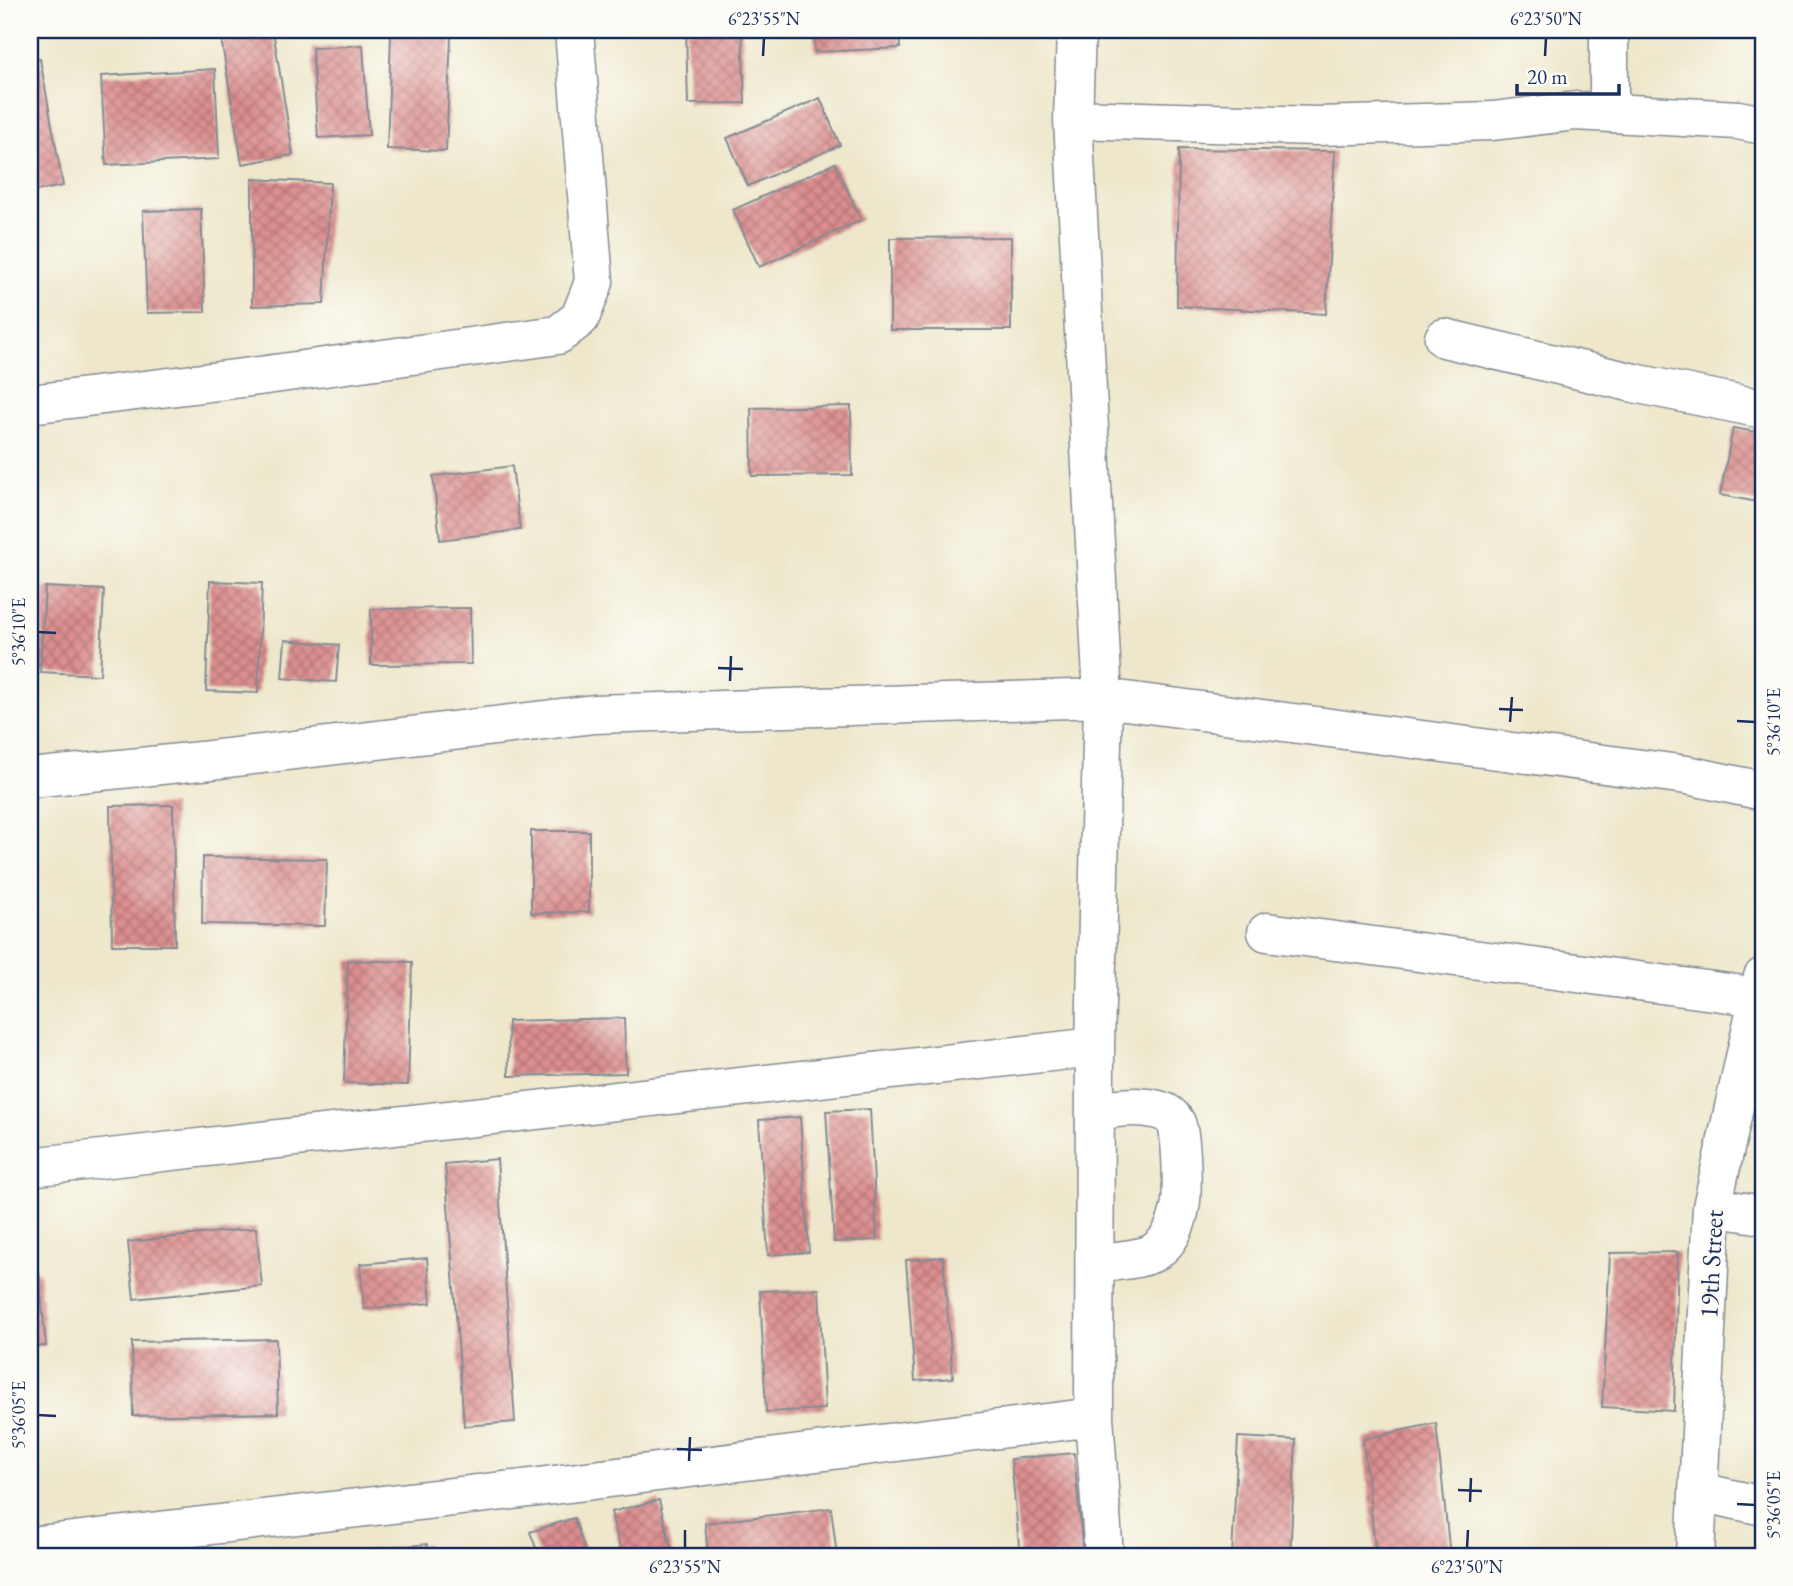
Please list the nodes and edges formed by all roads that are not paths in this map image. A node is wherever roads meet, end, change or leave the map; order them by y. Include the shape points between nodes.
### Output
1 (574, 30) edge
2 (1076, 30) edge
3 (1609, 30) edge
4 (1609, 113) junction
5 (1073, 119) junction
6 (1763, 125) edge
7 (1444, 338) dead end
8 (30, 404) edge
9 (1763, 409) edge
10 (1103, 698) junction
11 (30, 778) edge
12 (1763, 791) edge
13 (1267, 932) dead end
14 (1761, 987) edge
15 (1095, 1047) junction
16 (1095, 1110) junction
17 (30, 1167) edge
18 (1712, 1207) junction
19 (1763, 1215) edge
20 (1094, 1264) junction
21 (1094, 1417) junction
22 (1700, 1492) junction
23 (1763, 1506) edge
24 (30, 1546) edge
25 (1104, 1556) edge
26 (1695, 1556) edge

1 - 8 street via 594,282 580,318 558,335
2 - 5 street
3 - 4 street
4 - 5 street via 1317,126
4 - 6 street
5 - 10 street
7 - 9 street
10 - 11 street via 594,714
10 - 12 street via 1687,775
10 - 15 street
13 - 14 street
14 - 18 street, 19th Street
15 - 16 street
15 - 17 street
16 - 20 street
16 - 20 street via 1142,1107 1166,1112 1177,1124 1180,1206 1174,1228 1157,1252
18 - 19 street
18 - 22 street, 19th Street
20 - 21 street
21 - 24 street
21 - 25 street
22 - 23 street
22 - 26 street, 19th Street

